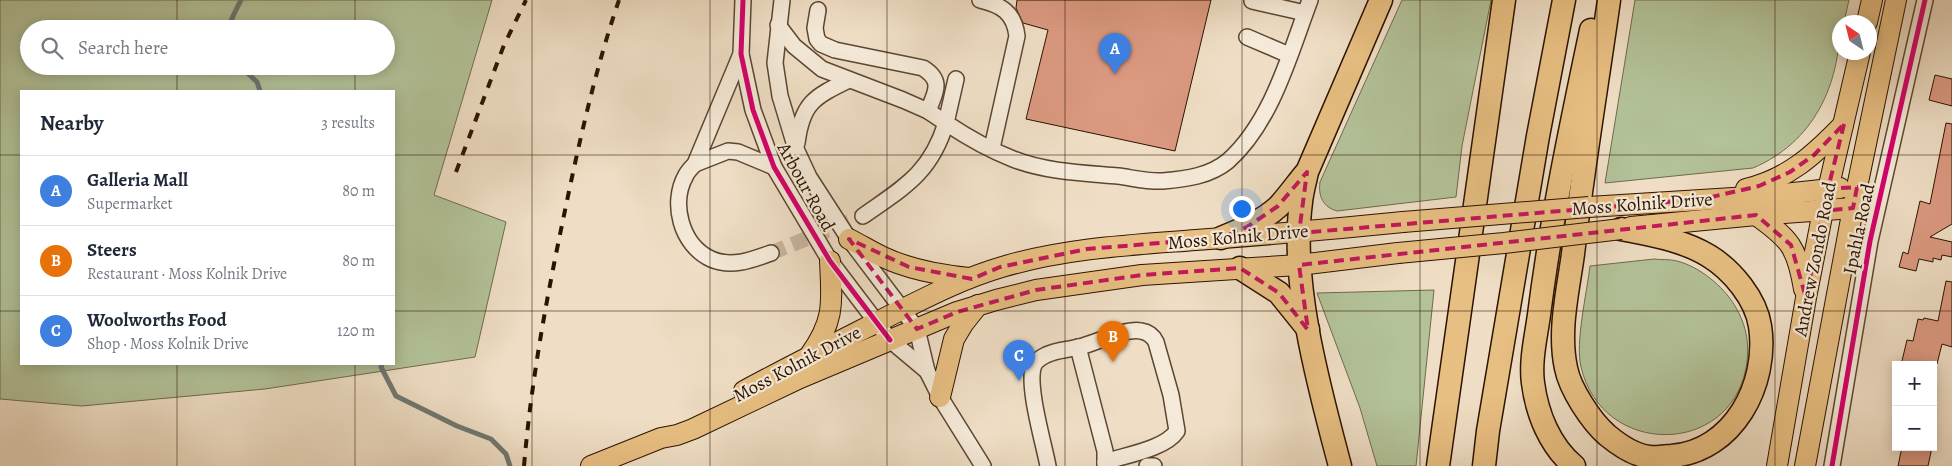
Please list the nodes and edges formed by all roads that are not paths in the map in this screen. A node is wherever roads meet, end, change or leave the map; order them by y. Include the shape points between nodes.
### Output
1 (743, 0) edge
2 (782, 0) edge
3 (980, 0) edge
4 (1381, 0) edge
5 (1504, 0) edge
6 (1564, 0) edge
7 (1597, 0) edge
8 (1609, 0) edge
9 (1872, 0) edge
10 (1896, 0) edge
11 (1925, 0) edge
12 (1252, 1) dead end
13 (1308, 7) edge
14 (818, 10) dead end
15 (1869, 15) edge
16 (778, 25) junction
17 (1247, 37) dead end
18 (741, 54) junction
19 (1289, 55) junction
20 (1858, 60) edge
21 (956, 79) dead end
22 (849, 80) junction
23 (928, 112) junction
24 (946, 123) junction
25 (1844, 124) junction
26 (992, 148) junction
27 (796, 149) junction
28 (696, 164) junction
29 (774, 167) junction
30 (1307, 172) junction
31 (1857, 188) junction
32 (1828, 189) junction
33 (1703, 199) junction
34 (1853, 208) junction
35 (1823, 211) junction
36 (1756, 215) junction
37 (863, 216) tunnel mouth
38 (1621, 228) joint
39 (1648, 230) junction
40 (1299, 232) junction
41 (1221, 238) junction
42 (849, 239) junction
43 (771, 254) tunnel mouth
44 (830, 262) junction
45 (1299, 265) junction
46 (1240, 268) junction
47 (972, 279) junction
48 (1806, 298) junction
49 (978, 305) junction
50 (903, 309) junction
51 (876, 322) junction
52 (917, 329) junction
53 (1308, 330) junction
54 (890, 340) junction
55 (1078, 347) junction
56 (810, 355) junction
57 (927, 371) junction
58 (940, 397) junction
59 (661, 438) junction
60 (1105, 464) edge
61 (591, 466) edge
62 (983, 466) edge
63 (1048, 466) edge
64 (1148, 466) edge
65 (1154, 466) edge
66 (1340, 466) edge
67 (1438, 466) edge
68 (1484, 466) edge
69 (1574, 466) edge
70 (1777, 466) edge
71 (1805, 466) edge
72 (1832, 466) edge

1 - 18 street, Arbour Road
2 - 16 street, Arbour Road
3 - 26 street via 1006,10 1017,36
4 - 30 highway
5 - 67 highway
6 - 68 highway via 1538,136
7 - 69 highway via 1542,282 1534,348 1533,382 1545,429 1565,459
8 - 39 highway via 1562,333 1566,370 1583,407 1598,427 1622,448 1649,458 1683,455 1723,436 1752,394 1759,374 1761,348 1760,325 1753,307 1729,272 1712,257 1693,247
9 - 15 main road
10 - 31 main road, Andrew Zondo Road
11 - 72 street, Ipahla Road via 1870,241
12 - 13 street
13 - 19 street
14 - 23 street via 815,28 821,44 930,72 937,88
16 - 22 street via 806,58 822,69
16 - 27 street, Arbour Road via 775,63 778,88
17 - 19 street
18 - 28 street
18 - 29 street, Arbour Road via 753,110
19 - 26 street via 1268,106 1249,139 1226,162 1195,177 1161,181 1047,168 1013,159
20 - 25 main road, Andrew Zondo Road
21 - 24 street
22 - 23 street
22 - 27 street via 814,99 800,122
23 - 24 street
24 - 26 street via 968,138
24 - 37 street via 942,138 924,168 910,183
25 - 32 main road, Andrew Zondo Road
25 - 33 main road via 1790,172 1759,186
27 - 42 street, Arbour Road via 809,177
28 - 29 street via 728,151
28 - 43 street via 686,174 681,188 679,213 688,240 712,260 744,262
29 - 44 street, Arbour Road
30 - 40 highway
30 - 41 highway via 1278,206 1247,228
31 - 32 main road, Moss Kolnik Drive
31 - 34 main road, Andrew Zondo Road
32 - 33 main road, Moss Kolnik Drive
32 - 35 main road, Andrew Zondo Road
33 - 40 main road, Moss Kolnik Drive, bridge
34 - 35 main road, Moss Kolnik Drive
34 - 71 main road, Andrew Zondo Road
35 - 36 main road, Moss Kolnik Drive
35 - 48 main road, Andrew Zondo Road
36 - 39 main road, Moss Kolnik Drive
36 - 48 main road via 1779,231 1791,245 1801,270
38 - 39 highway
38 - 45 main road, Moss Kolnik Drive, bridge
40 - 41 main road, Moss Kolnik Drive
40 - 45 highway
41 - 47 main road, Moss Kolnik Drive via 1087,249 1000,267
42 - 47 main road via 909,267
42 - 50 street, Arbour Road
44 - 51 street, Arbour Road
44 - 56 main road via 832,310 823,338
45 - 46 main road, Moss Kolnik Drive
45 - 53 highway
46 - 49 main road, Moss Kolnik Drive via 1085,282
46 - 53 highway via 1278,293
47 - 50 main road, Moss Kolnik Drive
48 - 70 main road, Andrew Zondo Road
49 - 52 main road, Moss Kolnik Drive
49 - 58 main road via 954,339
50 - 51 main road, Moss Kolnik Drive
50 - 52 street, Arbour Road
51 - 54 street, Arbour Road
51 - 56 main road, Moss Kolnik Drive
52 - 54 main road, Moss Kolnik Drive
52 - 57 street
53 - 66 highway
54 - 57 street, Arbour Road
54 - 59 main road, Moss Kolnik Drive via 693,429
55 - 60 street via 1105,451
55 - 60 street via 1130,332 1141,331 1153,337 1177,423 1177,431 1172,438
55 - 63 street via 1058,350 1043,356 1035,364 1032,377 1034,399
56 - 59 main road, Moss Kolnik Drive via 673,427
57 - 58 street
58 - 62 street
59 - 61 main road, Moss Kolnik Drive
64 - 65 street

